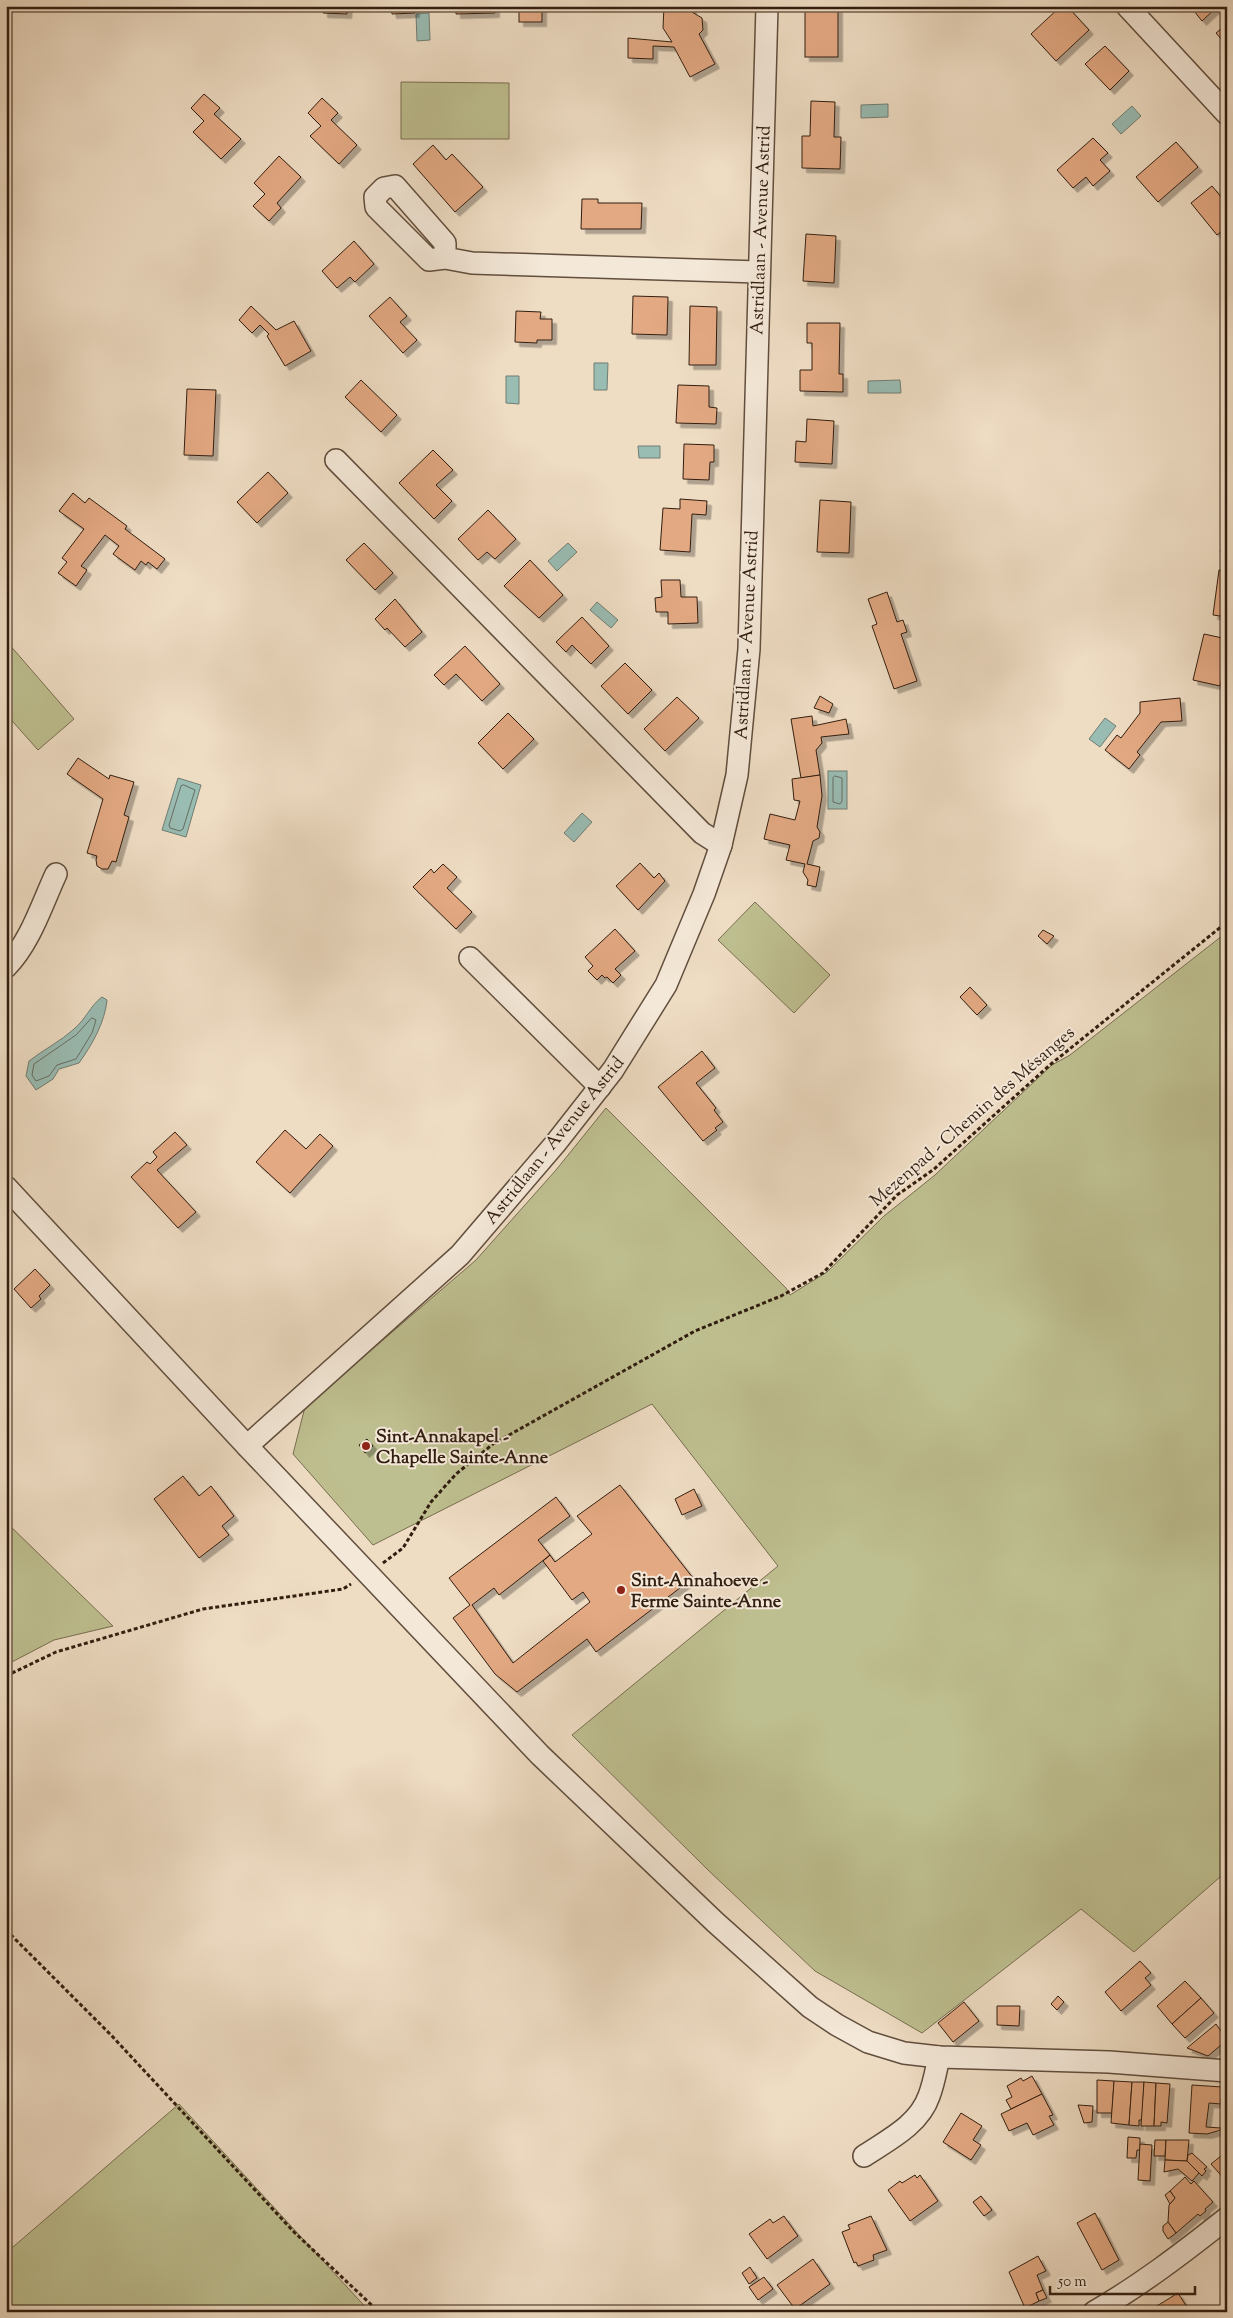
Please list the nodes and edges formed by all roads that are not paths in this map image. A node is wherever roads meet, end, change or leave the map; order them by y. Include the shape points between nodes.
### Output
1 (767, 6) edge
2 (1127, 6) edge
3 (1227, 114) edge
4 (445, 258) dead end
5 (759, 272) junction
6 (336, 460) dead end
7 (721, 845) junction
8 (56, 874) dead end
9 (470, 958) dead end
10 (6, 967) edge
11 (600, 1088) junction
12 (6, 1187) edge
13 (247, 1446) junction
14 (939, 2057) junction
15 (1227, 2070) edge
16 (864, 2156) dead end
17 (1227, 2218) edge
18 (1094, 2312) edge

1 - 5 street, Astridlaan - Avenue Astrid
2 - 3 street
4 - 5 street via 472,263
5 - 7 street, Astridlaan - Avenue Astrid via 749,649 737,774
6 - 7 street via 702,833
7 - 11 street, Astridlaan - Avenue Astrid via 666,985
8 - 10 street via 15,958
9 - 11 street
11 - 13 street, Astridlaan - Avenue Astrid via 460,1255
12 - 13 street
13 - 14 street via 540,1755 715,1922 810,2007 868,2042 904,2053
14 - 15 street via 1109,2062
14 - 16 street via 929,2096 912,2123
17 - 18 street via 1141,2283

